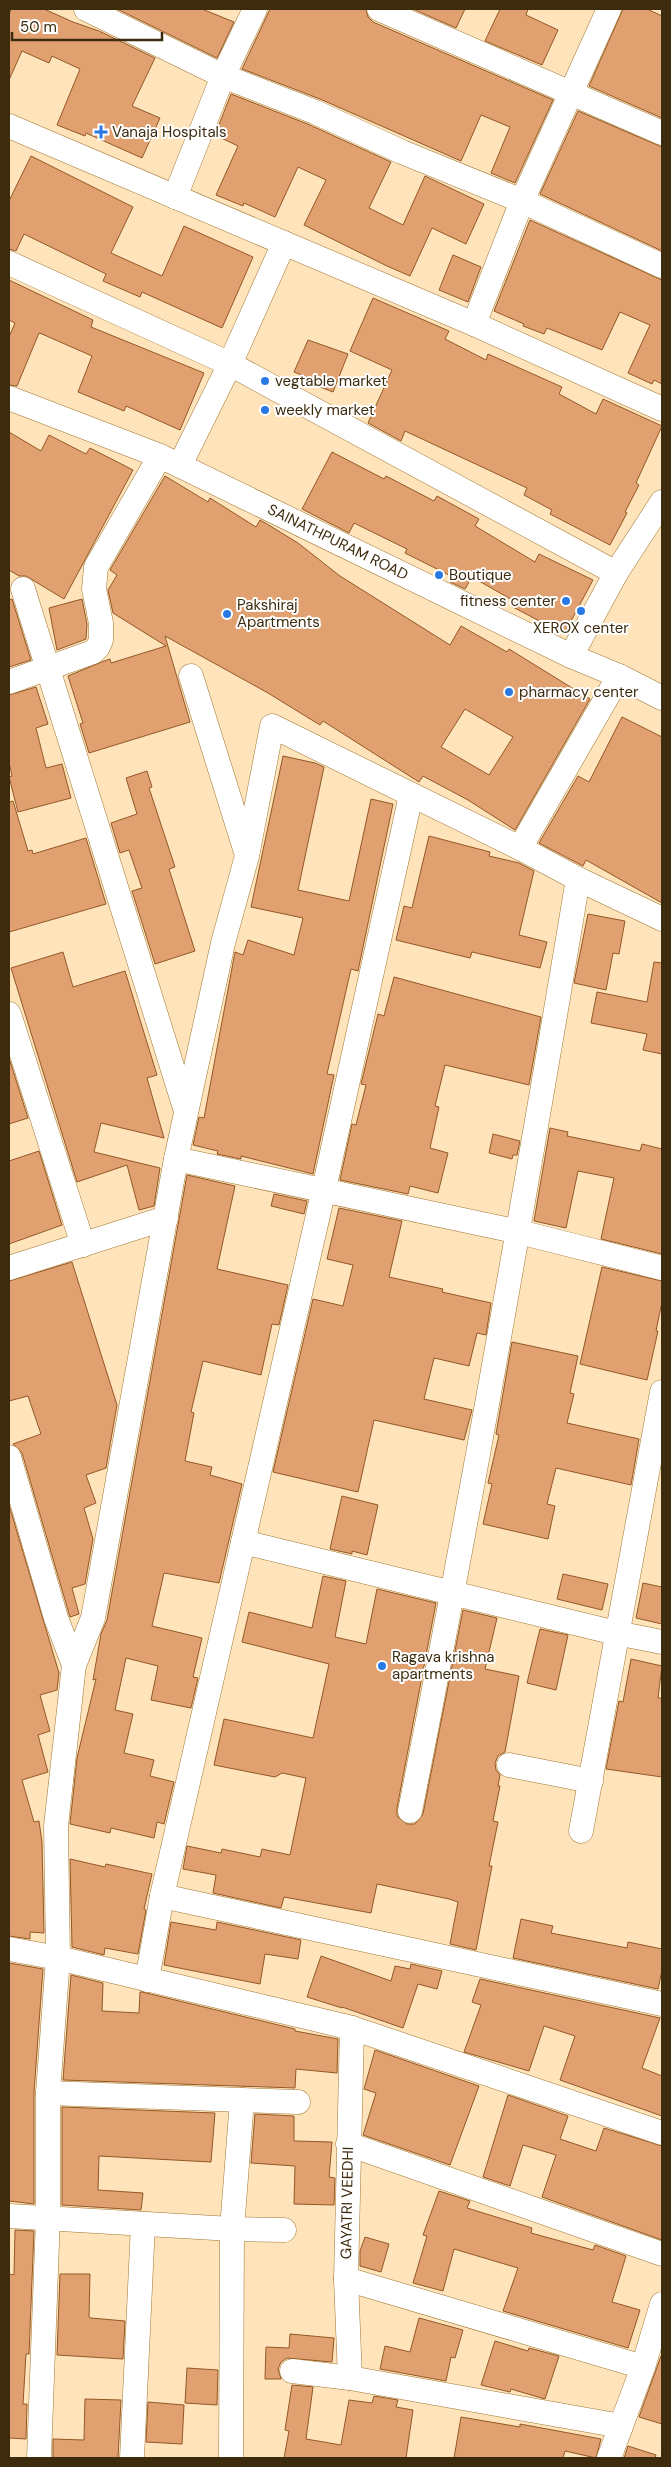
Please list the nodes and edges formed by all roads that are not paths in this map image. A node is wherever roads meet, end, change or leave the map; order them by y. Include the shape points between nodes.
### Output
1 (86, 9) edge
2 (255, 9) edge
3 (379, 9) edge
4 (609, 9) edge
5 (224, 76) junction
6 (570, 93) junction
7 (9, 126) edge
8 (662, 133) edge
9 (175, 197) junction
10 (522, 201) junction
11 (284, 243) junction
12 (9, 263) edge
13 (662, 266) edge
14 (474, 324) junction
15 (230, 364) junction
16 (9, 398) edge
17 (662, 409) edge
18 (170, 460) junction
19 (662, 502) edge
20 (616, 573) junction
21 (23, 589) dead end
22 (571, 656) junction
23 (50, 668) junction
24 (190, 676) dead end
25 (619, 676) junction
26 (9, 682) edge
27 (662, 698) edge
28 (411, 795) junction
29 (520, 848) junction
30 (247, 856) junction
31 (578, 879) junction
32 (662, 919) edge
33 (9, 1014) edge
34 (186, 1110) junction
35 (176, 1160) junction
36 (324, 1189) junction
37 (166, 1218) junction
38 (519, 1232) junction
39 (83, 1245) junction
40 (9, 1268) edge
41 (662, 1268) edge
42 (662, 1392) edge
43 (9, 1457) edge
44 (243, 1542) junction
45 (454, 1592) junction
46 (616, 1633) junction
47 (662, 1642) edge
48 (74, 1665) junction
49 (509, 1765) dead end
50 (591, 1780) junction
51 (410, 1811) dead end
52 (581, 1831) dead end
53 (162, 1896) junction
54 (9, 1949) edge
55 (58, 1958) junction
56 (147, 1980) junction
57 (662, 2004) edge
58 (352, 2028) junction
59 (48, 2094) junction
60 (242, 2100) junction
61 (298, 2102) dead end
62 (662, 2133) edge
63 (348, 2144) junction
64 (9, 2216) edge
65 (48, 2217) junction
66 (143, 2224) junction
67 (232, 2229) junction
68 (284, 2230) dead end
69 (662, 2254) edge
70 (346, 2279) junction
71 (662, 2304) edge
72 (642, 2367) junction
73 (292, 2371) dead end
74 (350, 2378) junction
75 (621, 2426) junction
76 (39, 2458) edge
77 (132, 2458) edge
78 (231, 2458) edge
79 (609, 2458) edge

1 - 5 street
2 - 5 street
3 - 6 street
4 - 6 street
5 - 9 street
5 - 10 street
6 - 8 street
6 - 10 street
7 - 9 street
9 - 11 street
10 - 13 street
10 - 14 street
11 - 14 street
11 - 15 street
12 - 15 street
14 - 17 street
15 - 18 street
15 - 20 street
16 - 18 street, SAINATHPURAM ROAD
18 - 22 street, SAINATHPURAM ROAD
18 - 23 street via 96,567 94,589 101,623 98,648
19 - 20 street
20 - 22 street
21 - 23 street
22 - 25 street, SAINATHPURAM ROAD
23 - 26 street
23 - 34 street
24 - 30 street
25 - 27 street, SAINATHPURAM ROAD
25 - 29 street
28 - 29 street
28 - 30 street via 272,726
28 - 36 street
29 - 31 street
30 - 34 street via 223,943
31 - 32 street
31 - 38 street
33 - 39 street
34 - 35 street
35 - 36 street
35 - 37 street
36 - 38 street
36 - 44 street
37 - 39 street
37 - 48 street via 93,1618
38 - 41 street
38 - 45 street
39 - 40 street
42 - 46 street
43 - 48 street via 56,1618
44 - 45 street
44 - 53 street
45 - 46 street
45 - 51 street
46 - 47 street
46 - 50 street
48 - 55 street via 56,1826
49 - 50 street
50 - 52 street
53 - 56 street
53 - 57 street
54 - 55 street
55 - 56 street
55 - 59 street
56 - 58 street
58 - 62 street
58 - 63 street, GAYATRI VEEDHI
59 - 60 street
59 - 65 street
60 - 61 street
60 - 67 street
63 - 69 street
63 - 70 street, GAYATRI VEEDHI
64 - 65 street
65 - 66 street
65 - 76 street
66 - 67 street
66 - 77 street
67 - 68 street
67 - 78 street
70 - 72 street
70 - 74 street, GAYATRI VEEDHI
71 - 72 street
72 - 75 street
73 - 74 street
74 - 75 street
75 - 79 street

